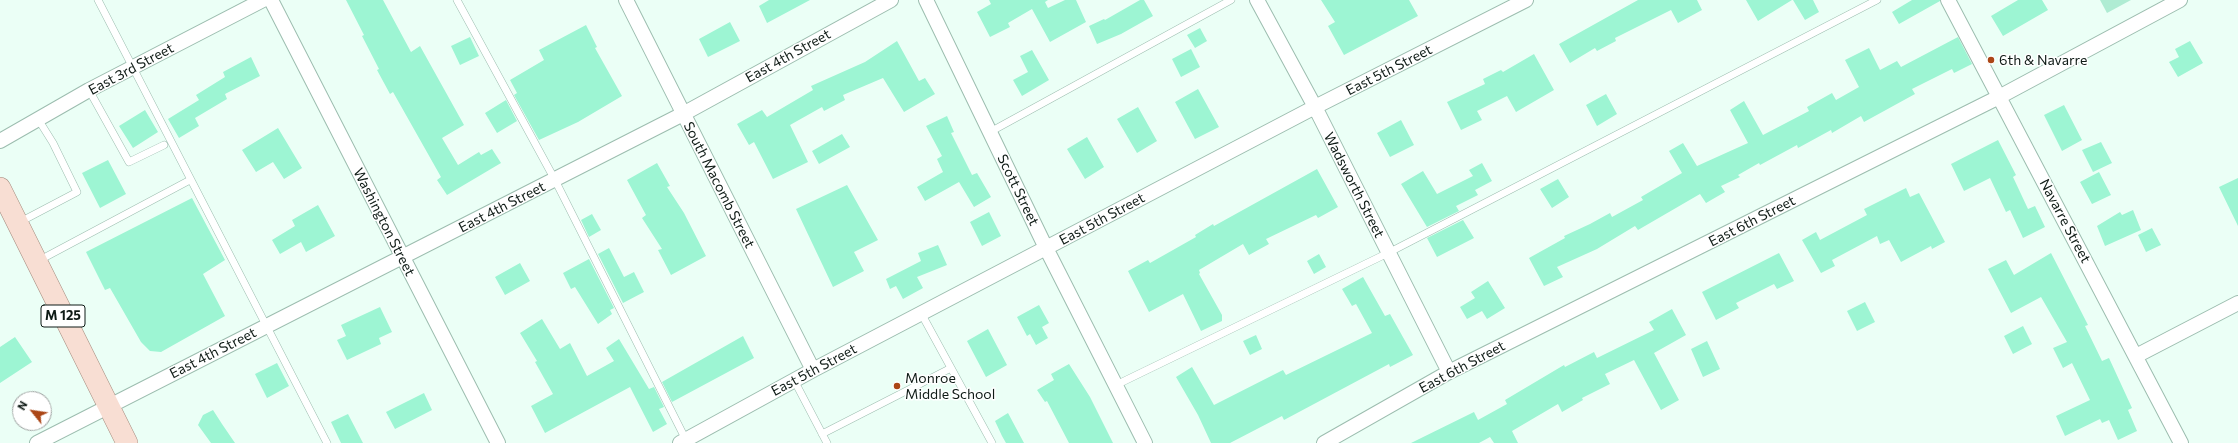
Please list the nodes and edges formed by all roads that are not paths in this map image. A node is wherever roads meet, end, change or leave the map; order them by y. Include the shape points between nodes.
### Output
1 (98, 0) edge
2 (263, 0) edge
3 (271, 0) edge
4 (457, 0) edge
5 (626, 0) edge
6 (891, 0) edge
7 (926, 0) edge
8 (1231, 0) edge
9 (1257, 0) edge
10 (1526, 0) edge
11 (1877, 0) edge
12 (1948, 0) edge
13 (2180, 0) edge
14 (132, 68) junction
15 (89, 90) junction
16 (1999, 97) junction
17 (1315, 107) junction
18 (683, 114) junction
19 (38, 119) junction
20 (990, 132) junction
21 (0, 141) edge
22 (164, 145) dead end
23 (190, 180) junction
24 (555, 180) junction
25 (0, 188) edge
26 (16, 224) junction
27 (1046, 248) junction
28 (1388, 253) junction
29 (402, 259) junction
30 (36, 262) junction
31 (2238, 303) edge
32 (921, 314) junction
33 (267, 326) junction
34 (2136, 356) junction
35 (951, 368) junction
36 (813, 370) junction
37 (1449, 372) junction
38 (794, 380) junction
39 (1116, 385) junction
40 (108, 406) junction
41 (822, 434) junction
42 (683, 441) edge
43 (37, 443) edge
44 (127, 443) edge
45 (327, 443) edge
46 (498, 443) edge
47 (827, 443) edge
48 (992, 443) edge
49 (1145, 443) edge
50 (1324, 443) edge
51 (2181, 443) edge

1 - 14 lane
2 - 14 street, East 3rd Street
3 - 29 street, Washington Street
4 - 24 lane
5 - 18 street, South Macomb Street
6 - 18 street, East 4th Street
7 - 20 street, Scott Street
8 - 20 lane
9 - 17 street, Wadsworth Street
10 - 17 street, East 5th Street
11 - 28 lane
12 - 16 street, Navarre Street
13 - 16 street, East 6th Street
14 - 15 street, East 3rd Street
14 - 23 lane
15 - 19 street, East 3rd Street
15 - 22 lane via 129,162
16 - 34 street, Navarre Street
16 - 37 street, East 6th Street
17 - 27 street, East 5th Street
17 - 28 street, Wadsworth Street
18 - 24 street, East 4th Street
18 - 36 street, South Macomb Street
19 - 21 street, East 3rd Street
19 - 26 lane via 77,192
20 - 27 street, Scott Street
23 - 30 lane
23 - 33 lane
24 - 29 street, East 4th Street
24 - 42 lane
25 - 26 main road, M 125
26 - 30 main road, M 125
27 - 32 street, East 5th Street
27 - 39 street, Scott Street
28 - 37 street, Wadsworth Street
28 - 39 lane
29 - 33 street, East 4th Street
29 - 46 street, Washington Street
30 - 40 main road, M 125
31 - 34 street
32 - 35 lane
32 - 36 street, East 5th Street
33 - 40 street, East 4th Street
33 - 45 lane
34 - 51 street, Navarre Street
35 - 41 lane
35 - 48 lane
36 - 38 street, East 5th Street
37 - 50 street, East 6th Street
38 - 41 lane
38 - 42 street, East 5th Street
39 - 49 street, Scott Street
40 - 43 street, East 4th Street
40 - 44 main road, M 125
41 - 47 lane

